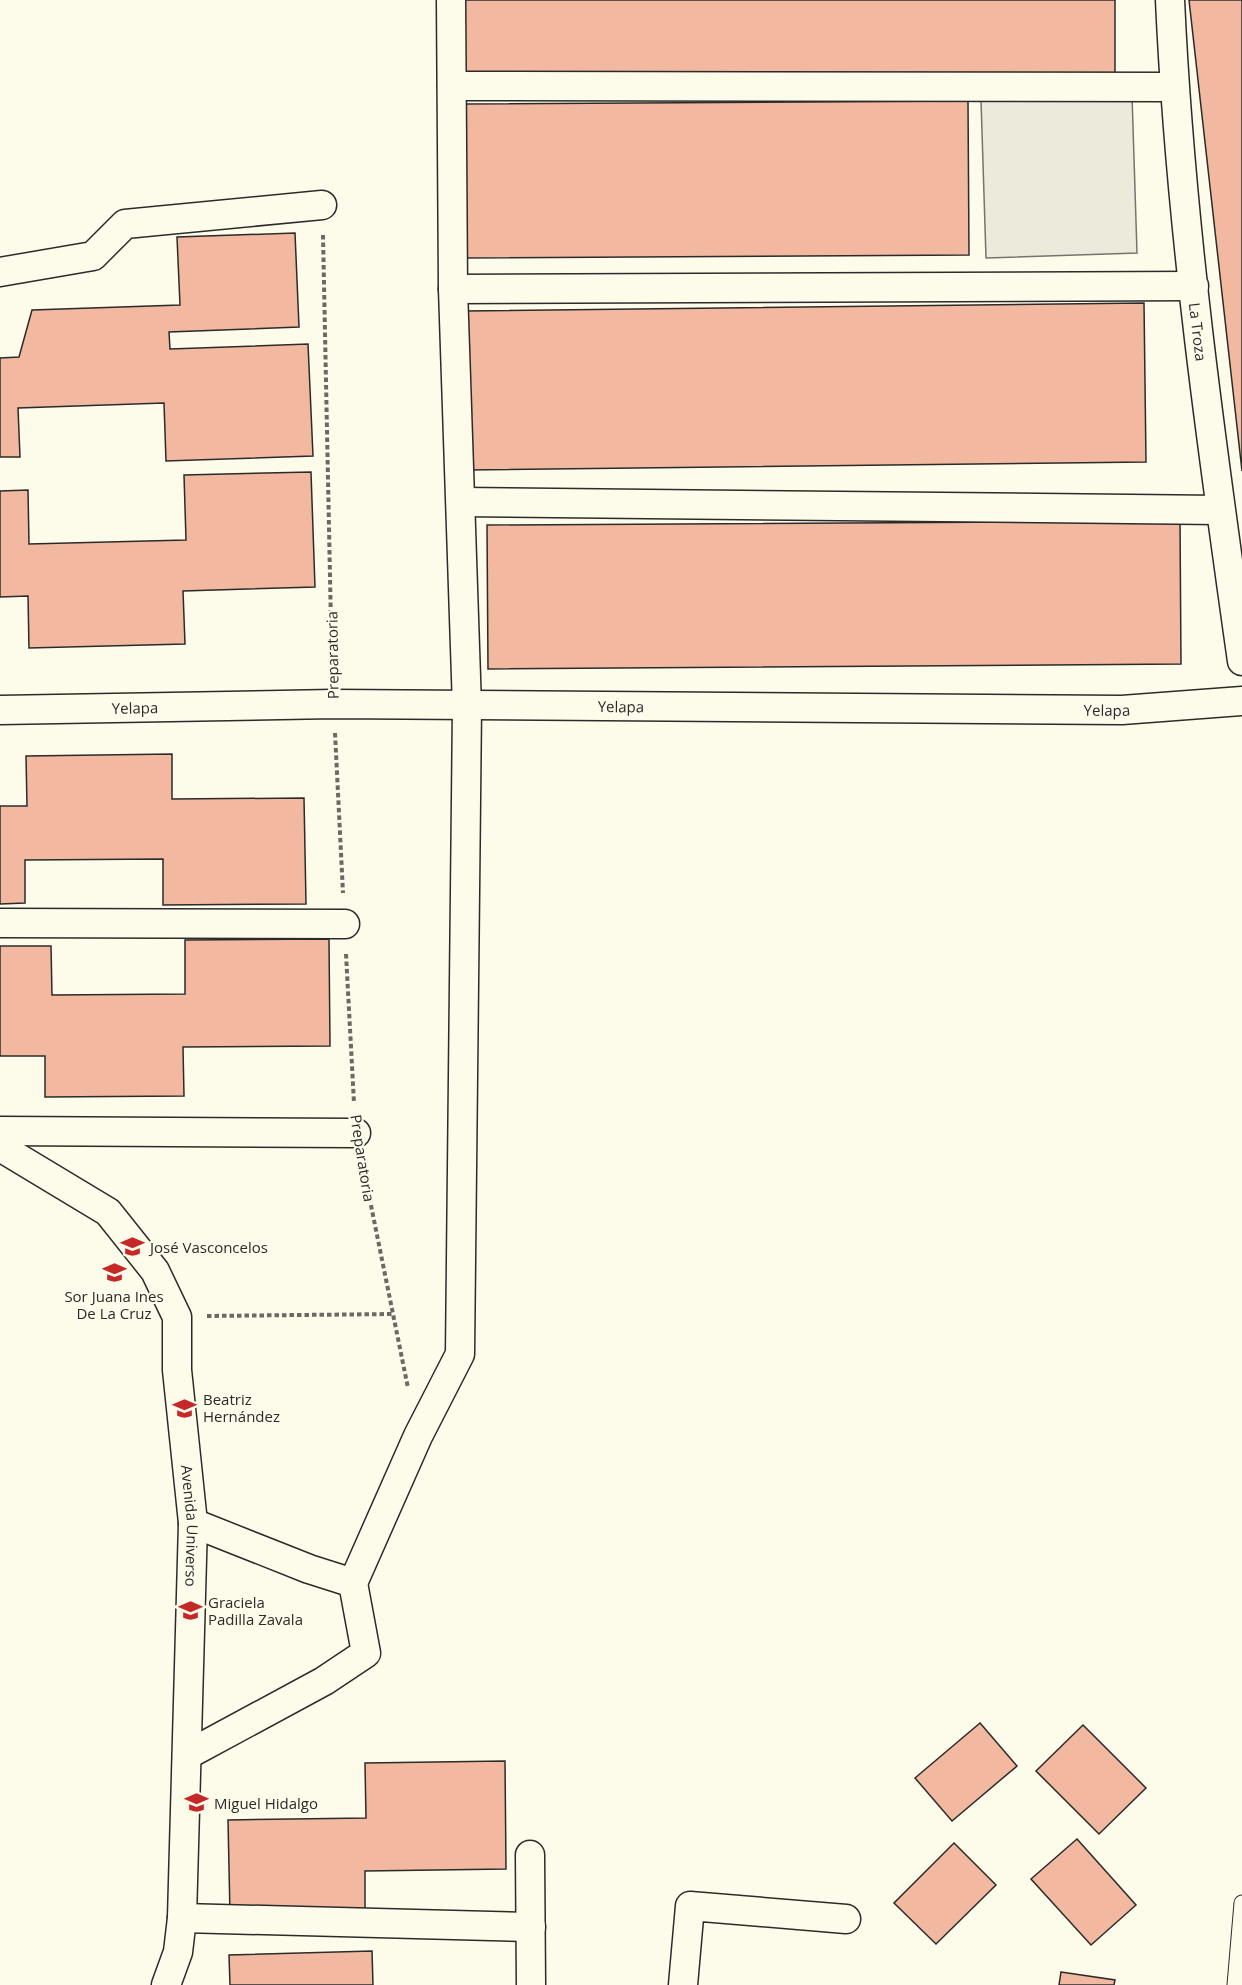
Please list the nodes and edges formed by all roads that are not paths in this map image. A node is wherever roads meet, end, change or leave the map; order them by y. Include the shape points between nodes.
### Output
1 (451, 0) edge
2 (1170, 0) edge
3 (452, 86) junction
4 (1173, 87) junction
5 (322, 205) road end
6 (0, 272) edge
7 (1194, 286) junction
8 (453, 289) junction
9 (461, 502) junction
10 (1220, 510) junction
11 (1242, 661) edge
12 (1242, 701) edge
13 (467, 707) junction
14 (0, 710) edge
15 (0, 923) edge
16 (345, 924) road end
17 (0, 1131) edge
18 (356, 1133) road end
19 (0, 1147) edge
20 (193, 1523) junction
21 (353, 1583) junction
22 (187, 1755) junction
23 (530, 1855) dead end
24 (1242, 1904) edge
25 (182, 1918) junction
26 (846, 1919) dead end
27 (531, 1928) junction
28 (166, 1985) edge
29 (531, 1985) edge
30 (683, 1985) edge
31 (1235, 1985) edge

1 - 3 street
2 - 4 street, La Troza
3 - 4 street
3 - 8 street
4 - 7 street, La Troza
5 - 6 street via 125,224 93,256
7 - 8 street
7 - 10 street, La Troza
8 - 9 street
9 - 10 street
9 - 13 street
10 - 11 street, La Troza
12 - 13 street, Yelapa via 1122,710
13 - 14 street, Yelapa via 333,704
13 - 21 street via 460,1354 418,1436
15 - 16 street
17 - 18 street
19 - 20 street, Avenida Universo via 108,1212 155,1271 177,1317 177,1370
20 - 21 street
20 - 22 street, Avenida Universo
21 - 22 street via 366,1653 324,1681
22 - 25 street, Avenida Universo
23 - 27 street
24 - 31 lane
25 - 27 street
25 - 28 street, Avenida Universo via 178,1952
26 - 30 street via 690,1906
27 - 29 street

